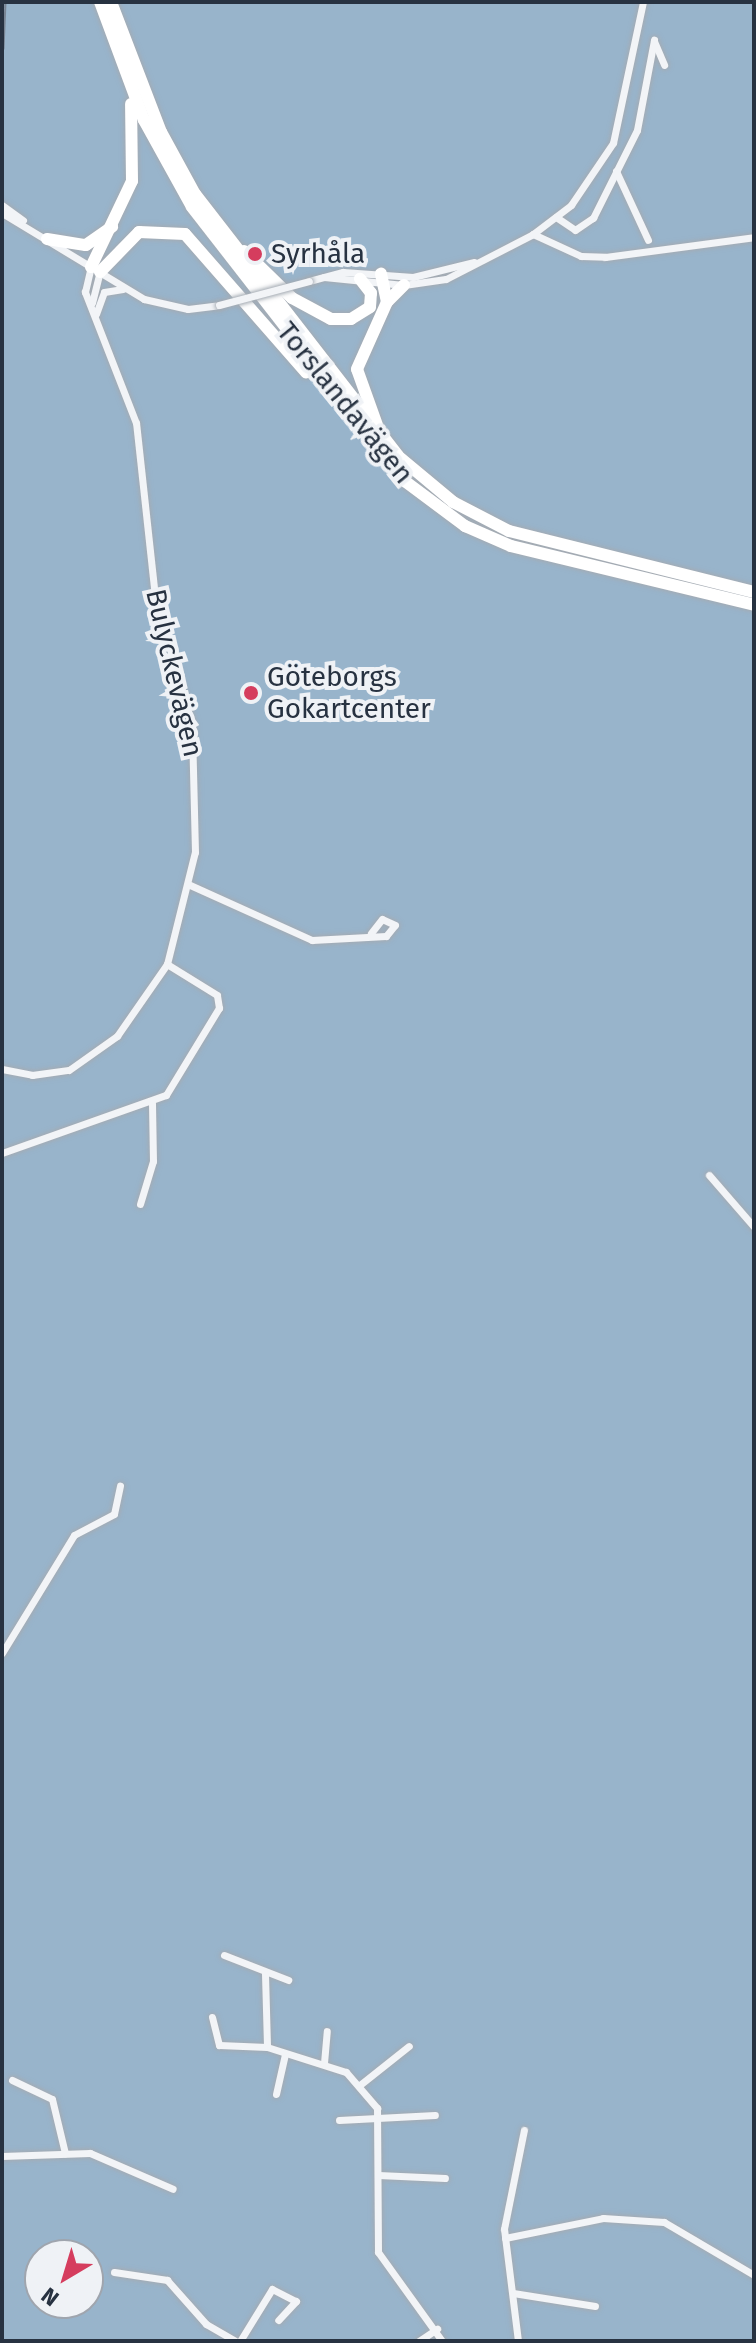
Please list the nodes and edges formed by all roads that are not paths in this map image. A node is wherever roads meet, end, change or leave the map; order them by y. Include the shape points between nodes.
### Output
1 (100, 2) edge
2 (111, 2) edge
3 (643, 2) edge
4 (120, 58) junction
5 (664, 65) dead end
6 (146, 96) junction
7 (616, 171) junction
8 (2, 205) edge
9 (2, 213) edge
10 (556, 217) junction
11 (119, 219) junction
12 (533, 234) junction
13 (754, 237) edge
14 (47, 239) junction
15 (648, 240) dead end
16 (96, 270) junction
17 (324, 277) junction
18 (360, 279) junction
19 (392, 280) junction
20 (125, 289) junction
21 (372, 303) junction
22 (95, 311) junction
23 (402, 460) junction
24 (406, 482) junction
25 (754, 592) edge
26 (754, 605) edge
27 (190, 885) junction
28 (371, 933) dead end
29 (167, 964) junction
30 (2, 1069) edge
31 (152, 1103) junction
32 (2, 1153) edge
33 (709, 1175) dead end
34 (140, 1204) dead end
35 (754, 1227) edge
36 (120, 1486) dead end
37 (2, 1653) edge
38 (224, 1955) dead end
39 (265, 1974) junction
40 (288, 1980) dead end
41 (212, 2017) dead end
42 (327, 2031) dead end
43 (409, 2046) dead end
44 (267, 2047) junction
45 (285, 2054) junction
46 (324, 2063) junction
47 (12, 2080) dead end
48 (361, 2084) junction
49 (276, 2094) dead end
50 (379, 2114) junction
51 (435, 2115) dead end
52 (339, 2120) dead end
53 (524, 2130) dead end
54 (65, 2153) junction
55 (2, 2156) edge
56 (378, 2175) junction
57 (445, 2178) dead end
58 (173, 2189) dead end
59 (505, 2238) junction
60 (114, 2272) dead end
61 (754, 2275) edge
62 (513, 2293) junction
63 (595, 2306) dead end
64 (278, 2320) dead end
65 (437, 2329) junction
66 (238, 2341) edge
67 (419, 2341) edge
68 (442, 2341) edge
69 (518, 2341) edge

1 - 4 main road, Torslandavägen
2 - 6 main road, Torslandavägen
3 - 10 street via 613,143 581,194
4 - 11 main road via 135,133 132,181
4 - 24 main road, Torslandavägen via 192,207
5 - 7 street via 654,40 637,130
6 - 21 main road via 221,223 292,298 338,320 361,316
6 - 23 main road, Torslandavägen via 211,217
7 - 10 street via 585,227 571,230
7 - 15 street
8 - 14 street
9 - 14 street
10 - 12 street
11 - 14 main road via 86,245
11 - 16 main road
12 - 13 street via 581,256 605,257
12 - 19 street via 487,258
14 - 16 street
16 - 20 street
16 - 22 street, Bulyckevägen via 91,292
16 - 24 main road via 139,232 166,228 192,238
17 - 18 street
17 - 19 street
17 - 20 street, bridge via 219,305 175,308
18 - 19 street
18 - 21 main road
19 - 21 main road
19 - 23 main road via 357,369 368,409
20 - 22 street via 104,292
22 - 27 street, Bulyckevägen via 136,423 155,597 192,725 197,809
23 - 25 main road, Torslandavägen via 453,502 513,532
24 - 26 main road, Torslandavägen via 465,526 511,546
27 - 28 street via 312,940
27 - 29 street, Bulyckevägen
29 - 30 street, Bulyckevägen via 127,1025 91,1060 45,1076
29 - 31 street via 217,995 219,1008 166,1095
31 - 32 street
31 - 34 street via 153,1161
33 - 35 street
36 - 37 street via 114,1514 74,1535
38 - 39 street
39 - 40 street
39 - 44 street
41 - 44 street via 219,2045
42 - 46 street
43 - 48 street
44 - 45 street
45 - 46 street
45 - 49 street
46 - 48 street
47 - 54 street via 52,2099
48 - 50 street
50 - 51 street
50 - 52 street
50 - 56 street
53 - 59 street
54 - 55 street
54 - 58 street via 98,2154
56 - 57 street
56 - 65 street via 373,2213 380,2260
59 - 61 street via 603,2218 664,2222
59 - 62 street
60 - 66 street via 167,2280 206,2324
62 - 63 street
62 - 69 street
64 - 66 street via 296,2301 272,2289
65 - 67 street
65 - 68 street

